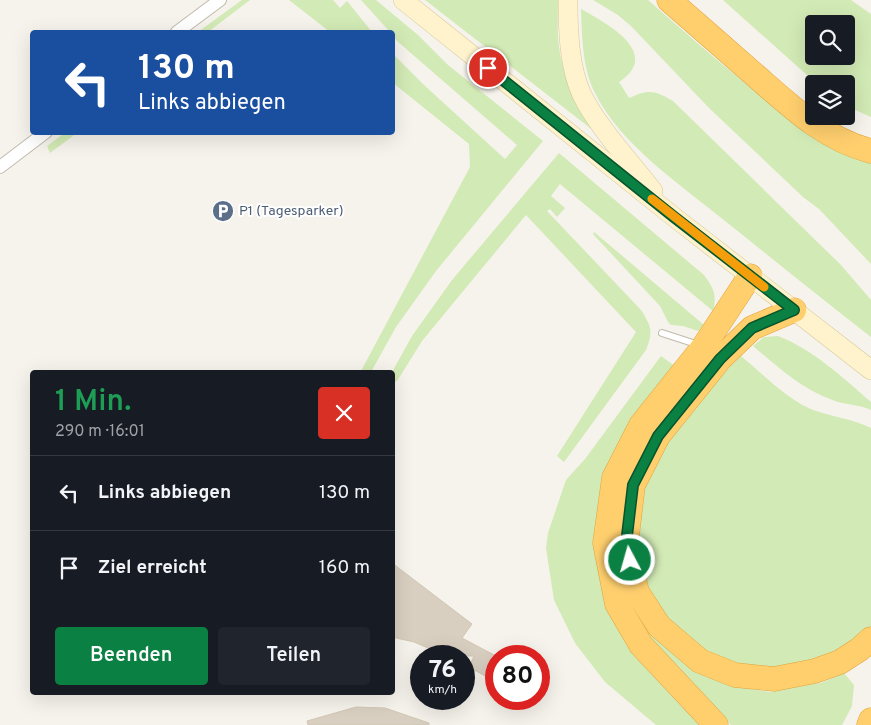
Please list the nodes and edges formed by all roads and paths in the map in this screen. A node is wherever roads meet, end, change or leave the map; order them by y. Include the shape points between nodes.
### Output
1 (220, 0) edge
2 (403, 0) edge
3 (568, 0) edge
4 (668, 0) edge
5 (180, 30) edge
6 (42, 135) edge
7 (871, 151) edge
8 (0, 167) edge
9 (674, 217) junction
10 (750, 276) junction
11 (794, 310) junction
12 (662, 333) dead end
13 (704, 346) junction
14 (871, 370) edge
15 (871, 639) edge
16 (871, 720) edge
17 (716, 725) edge
18 (869, 725) edge

1 - 5 street
2 - 9 main road
3 - 9 main road via 570,54 582,94 598,120
4 - 7 highway via 821,129 857,148
6 - 8 street
9 - 10 main road
10 - 11 main road
10 - 13 highway
11 - 14 main road
11 - 15 highway via 752,328 720,359 658,436 633,485 626,544 630,563 637,592 658,626 700,661 735,675 774,679 815,671 840,662
12 - 13 lane
13 - 17 highway via 641,425 614,478 605,543 617,604 640,645
16 - 18 highway

